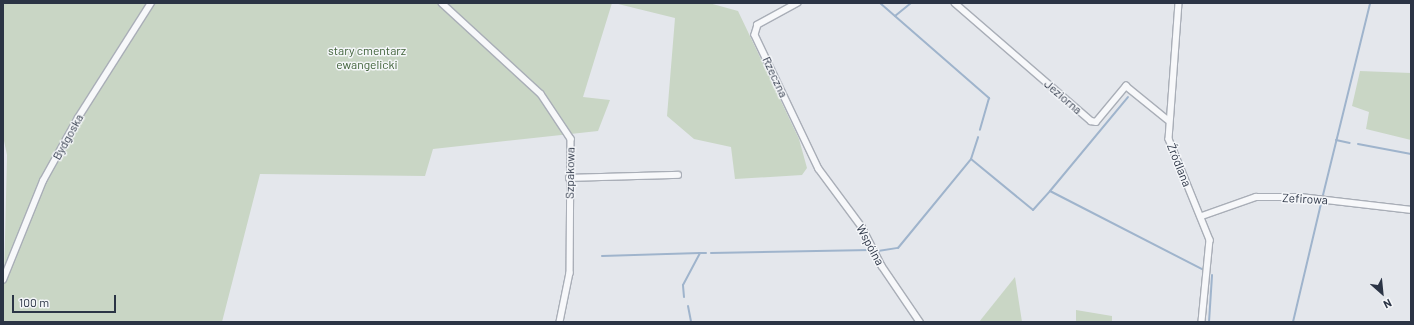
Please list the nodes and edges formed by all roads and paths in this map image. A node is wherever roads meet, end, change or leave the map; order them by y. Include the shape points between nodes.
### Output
1 (151, 3) edge
2 (442, 3) edge
3 (798, 3) edge
4 (955, 3) edge
5 (1179, 3) edge
6 (1168, 120) junction
7 (819, 169) joint
8 (678, 175) dead end
9 (569, 178) junction
10 (1411, 210) edge
11 (1202, 216) junction
12 (3, 280) edge
13 (560, 322) edge
14 (920, 322) edge
15 (1202, 322) edge

1 - 12 street, Bydgoska via 78,118 43,181
2 - 9 street, Szpakowa via 541,94 571,139
3 - 7 street, Rzeczna via 758,25 755,35
4 - 6 street, Jeziorna via 1090,122 1096,122 1126,86
5 - 6 street, Źródlana
6 - 11 street, Źródlana via 1172,150
7 - 14 street, Wspólna via 862,227 882,266
8 - 9 street
9 - 13 street, Szpakowa via 570,273
10 - 11 street, Zefirowa via 1301,197 1256,197
11 - 15 street, Źródlana via 1210,247

